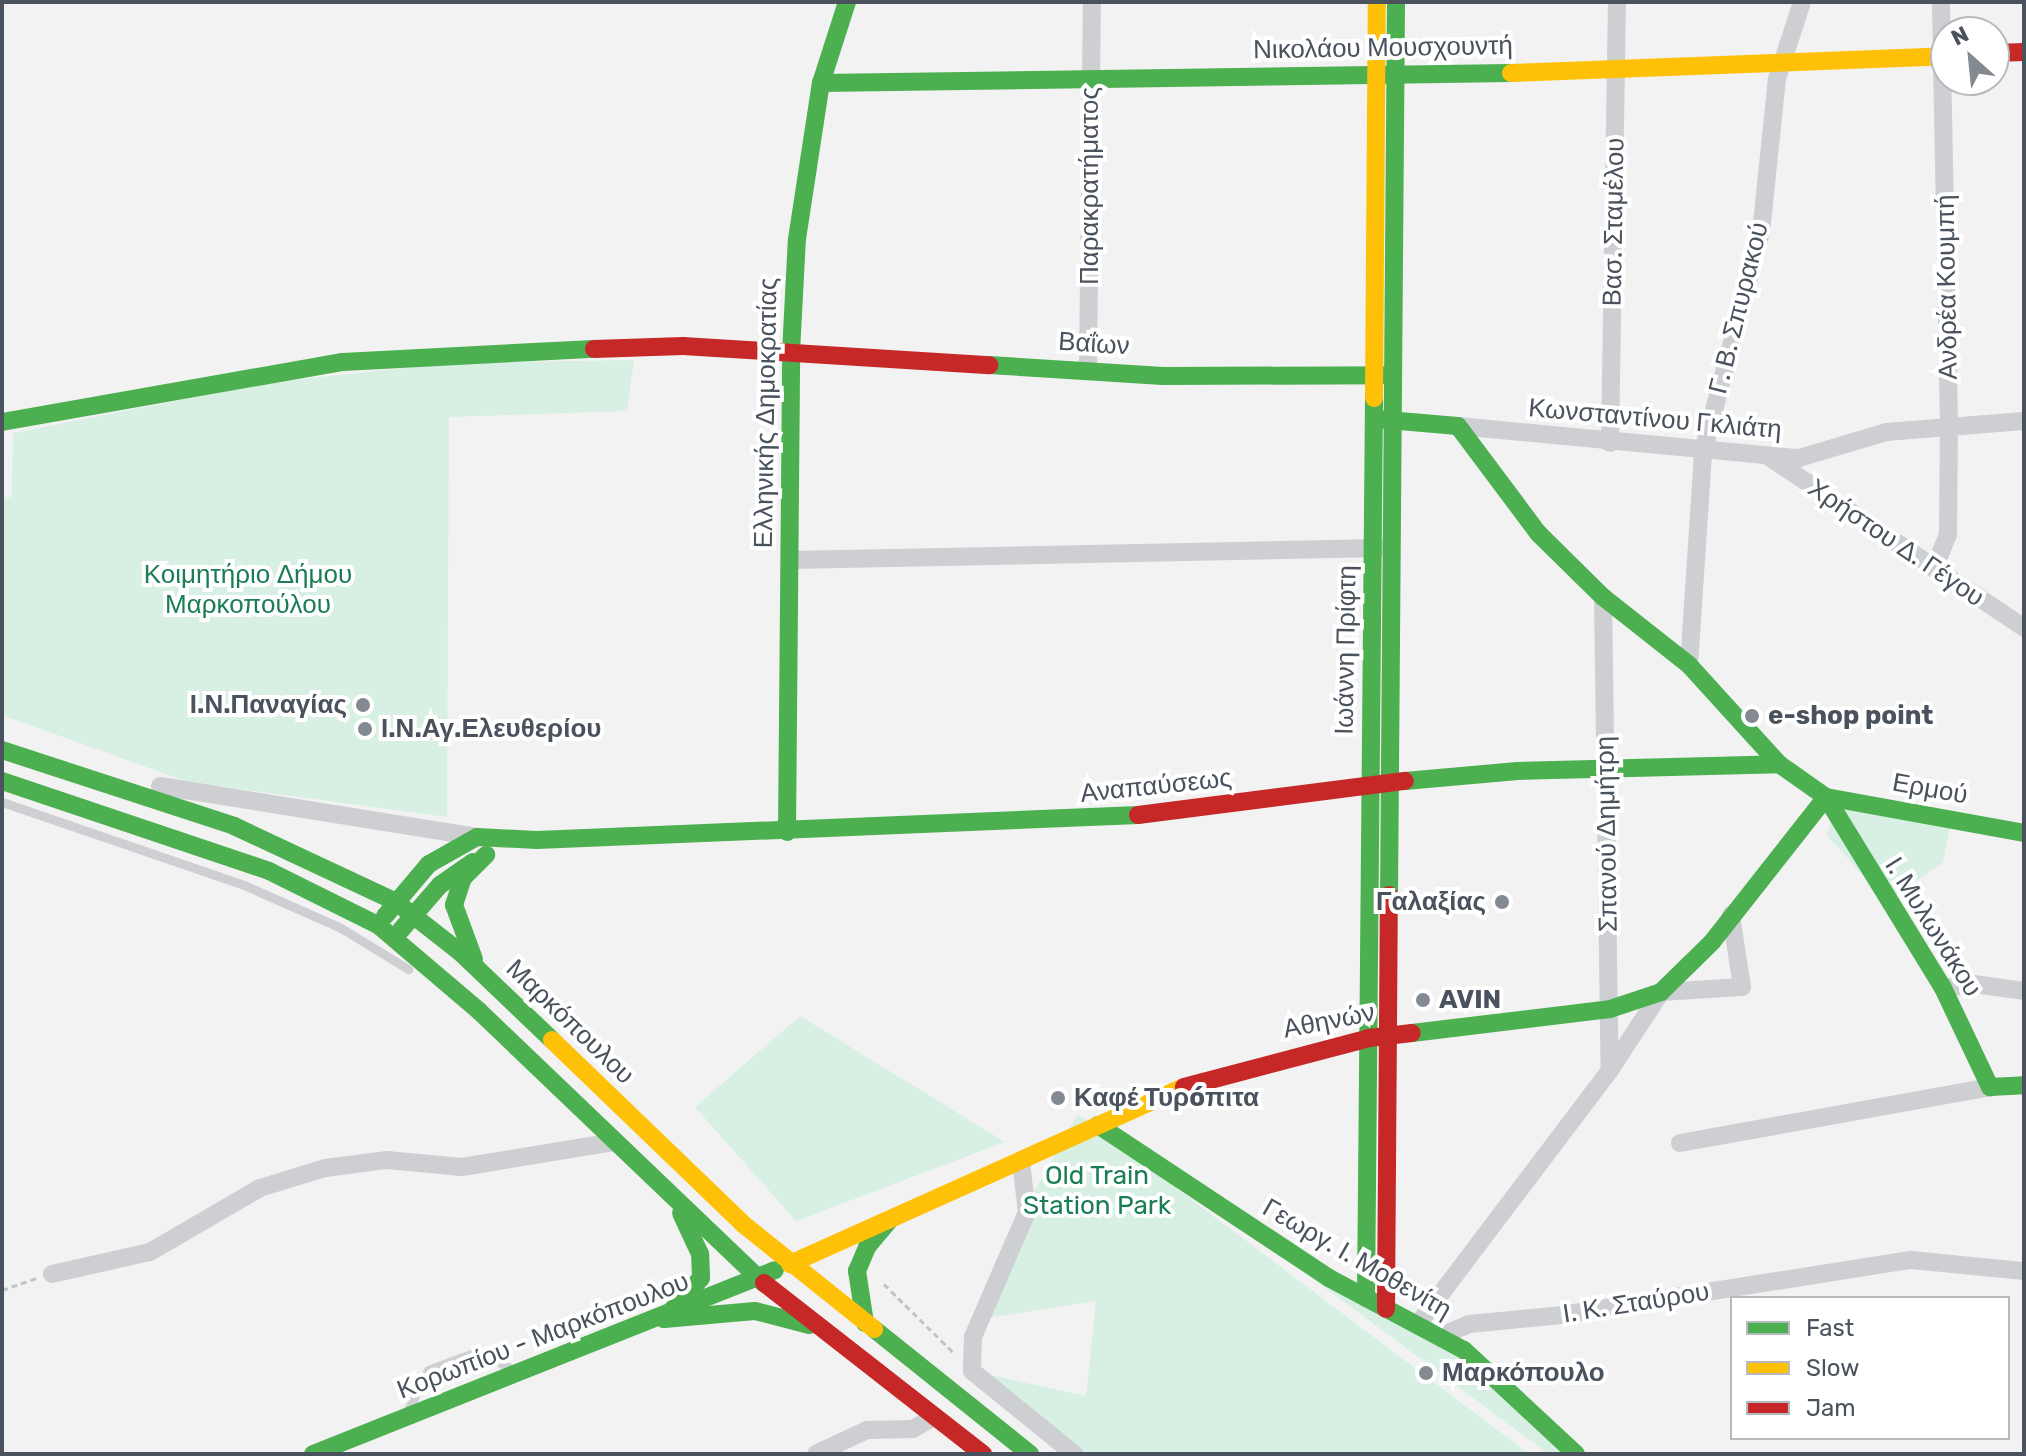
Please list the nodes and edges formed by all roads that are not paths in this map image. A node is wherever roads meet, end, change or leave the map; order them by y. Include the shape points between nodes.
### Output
1 (847, 2) edge
2 (1092, 2) edge
3 (1377, 2) edge
4 (1396, 2) edge
5 (1617, 2) edge
6 (1802, 2) edge
7 (1930, 57) edge
8 (1780, 63) junction
9 (1616, 71) junction
10 (1386, 74) junction
11 (1090, 77) junction
12 (821, 83) junction
13 (1945, 96) edge
14 (791, 352) junction
15 (1088, 369) junction
16 (1384, 376) junction
17 (1383, 420) junction
18 (2024, 421) edge
19 (2, 422) edge
20 (1949, 424) junction
21 (1458, 426) junction
22 (1610, 443) junction
23 (1703, 452) junction
24 (1769, 457) junction
25 (1382, 548) junction
26 (790, 560) junction
27 (1934, 569) junction
28 (1603, 597) junction
29 (2024, 628) edge
30 (1689, 665) junction
31 (2, 734) edge
32 (2, 750) edge
33 (1779, 764) junction
34 (1607, 769) junction
35 (2, 781) edge
36 (1390, 782) junction
37 (1371, 784) junction
38 (1826, 797) junction
39 (2, 802) edge
40 (787, 832) junction
41 (2024, 833) edge
42 (477, 837) junction
43 (537, 840) junction
44 (486, 855) junction
45 (396, 902) junction
46 (413, 914) junction
47 (1731, 915) junction
48 (378, 925) junction
49 (395, 937) junction
50 (1943, 988) junction
51 (499, 989) junction
52 (2024, 991) edge
53 (1661, 992) junction
54 (1610, 1009) junction
55 (479, 1011) junction
56 (1388, 1036) junction
57 (1369, 1038) junction
58 (1610, 1070) junction
59 (2024, 1085) edge
60 (1990, 1087) junction
61 (1098, 1125) junction
62 (615, 1142) junction
63 (1680, 1143) dead end
64 (1021, 1162) junction
65 (670, 1194) junction
66 (889, 1221) junction
67 (790, 1264) junction
68 (2024, 1271) edge
69 (52, 1274) road end
70 (758, 1278) junction
71 (1366, 1298) junction
72 (1386, 1309) junction
73 (664, 1319) junction
74 (865, 1323) junction
75 (1418, 1324) junction
76 (831, 1334) junction
77 (1440, 1336) junction
78 (520, 1374) junction
79 (934, 1417) junction
80 (404, 1419) junction
81 (313, 1454) edge
82 (816, 1454) edge
83 (983, 1454) edge
84 (1030, 1454) edge
85 (1074, 1454) edge
86 (1576, 1454) edge

1 - 12 main road, Ελληνικής Δημοκρατίας
2 - 11 street, Παρακρατήματος
3 - 10 main road, Ιωάννη Πρίφτη
4 - 10 main road, Ιωάννη Πρίφτη
5 - 9 street, Βασ. Σταμέλου
6 - 8 street, Γ. Β. Σπυρακού
7 - 8 main road, Νικολάου Μουσχουντή
8 - 9 main road, Νικολάου Μουσχουντή
8 - 23 street, Γ. Β. Σπυρακού via 1761,233
9 - 10 main road, Νικολάου Μουσχουντή
9 - 22 street, Βασ. Σταμέλου
10 - 11 main road, Νικολάου Μουσχουντή
10 - 16 main road, Ιωάννη Πρίφτη
11 - 12 main road, Νικολάου Μουσχουντή
11 - 15 street, Παρακρατήματος
12 - 14 main road, Ελληνικής Δημοκρατίας via 797,239
13 - 20 street, Ανδρέα Κουμπή
14 - 15 main road, Βαΐων
14 - 19 main road, Βαΐων via 683,346 358,361
14 - 26 main road, Ελληνικής Δημοκρατίας
15 - 16 main road, Βαΐων via 1257,378
16 - 17 main road, Ιωάννη Πρίφτη
17 - 21 main road, Κωνσταντίνου Γκλιάτη
17 - 25 main road, Ιωάννη Πρίφτη
18 - 20 street, Κωνσταντίνου Γκλιάτη
20 - 24 street, Κωνσταντίνου Γκλιάτη via 1886,432 1809,456
20 - 27 street, Ανδρέα Κουμπή via 1948,535
21 - 22 street, Κωνσταντίνου Γκλιάτη
21 - 28 main road via 1538,533
22 - 23 street, Κωνσταντίνου Γκλιάτη
23 - 24 street, Κωνσταντίνου Γκλιάτη
23 - 30 street, Γ. Β. Σπυρακού
24 - 27 street, Χρήστου Δ. Γέγου
25 - 26 street
25 - 36 main road, Ιωάννη Πρίφτη via 1391,665
25 - 37 main road, Ιωάννη Πρίφτη
26 - 40 main road, Ελληνικής Δημοκρατίας
27 - 29 street, Χρήστου Δ. Γέγου
28 - 30 main road
28 - 34 street, Σπανού Δημήτρη
30 - 33 main road
31 - 42 street via 176,791
32 - 45 main road, Μαρκόπουλου via 249,831
33 - 34 main road, Αναπαύσεως
33 - 38 main road
34 - 36 main road, Αναπαύσεως
34 - 54 street, Σπανού Δημήτρη
35 - 48 main road via 269,871
36 - 37 main road, Αναπαύσεως
36 - 56 main road
37 - 40 main road, Αναπαύσεως via 1111,819
37 - 57 main road, Ιωάννη Πρίφτη
38 - 41 main road, Ερμού
38 - 47 main road, Αθηνών
38 - 50 main road, Ι. Μυλωνάκου
39 - 55 lane via 244,885 341,928
40 - 43 main road, Αναπαύσεως
42 - 43 main road, Αναπαύσεως
42 - 45 main road via 429,864
43 - 44 main road, Αναπαύσεως
44 - 46 main road, Αναπαύσεως via 440,885
44 - 51 main road via 463,878 454,905 473,957
45 - 46 main road, Μαρκόπουλου
45 - 48 main road
46 - 49 main road, Αναπαύσεως
46 - 51 main road, Μαρκόπουλου
47 - 53 main road, Αθηνών
47 - 53 street via 1742,987
48 - 49 main road
49 - 55 main road
50 - 52 street via 1974,984
50 - 60 main road, Ι. Μυλωνάκου
51 - 67 main road, Μαρκόπουλου
53 - 54 main road, Αθηνών
53 - 58 street
54 - 56 main road, Αθηνών
54 - 58 street, Σπανού Δημήτρη
55 - 62 main road
56 - 57 main road, Αθηνών
56 - 72 main road
57 - 61 main road, Αθηνών via 1205,1077
57 - 71 main road, Ιωάννη Πρίφτη
58 - 75 street
59 - 60 main road
60 - 63 street
61 - 64 main road, Αθηνών
61 - 71 main road, Γεωργ. Ι. Μοθενίτη via 1212,1204
62 - 65 main road
62 - 69 street via 462,1167 387,1160 313,1171 260,1188 150,1252
64 - 66 main road, Αθηνών
64 - 85 street via 1027,1212 973,1337 972,1371
65 - 70 main road
65 - 73 main road via 695,1240 702,1266 692,1292
66 - 67 main road, Αθηνών
66 - 74 main road via 861,1261 857,1287
67 - 70 main road, Κορωπίου - Μαρκόπουλου
67 - 74 main road, Μαρκόπουλου
68 - 77 street, Ι. Κ. Σταύρου via 1911,1260 1562,1315 1469,1324
70 - 73 main road, Κορωπίου - Μαρκόπουλου
70 - 76 main road
71 - 72 main road, Γεωργ. Ι. Μοθενίτη
72 - 75 main road, Γεωργ. Ι. Μοθενίτη
73 - 76 main road via 755,1311
73 - 78 main road, Κορωπίου - Μαρκόπουλου
74 - 84 main road, Μαρκόπουλου
75 - 77 main road, Γεωργ. Ι. Μοθενίτη
76 - 79 main road
77 - 86 main road, Γεωργ. Ι. Μοθενίτη via 1464,1350
78 - 80 main road, Κορωπίου - Μαρκόπουλου
78 - 80 lane via 479,1351 428,1370
79 - 82 street via 913,1429 867,1430
79 - 83 main road
80 - 81 main road, Κορωπίου - Μαρκόπουλου

